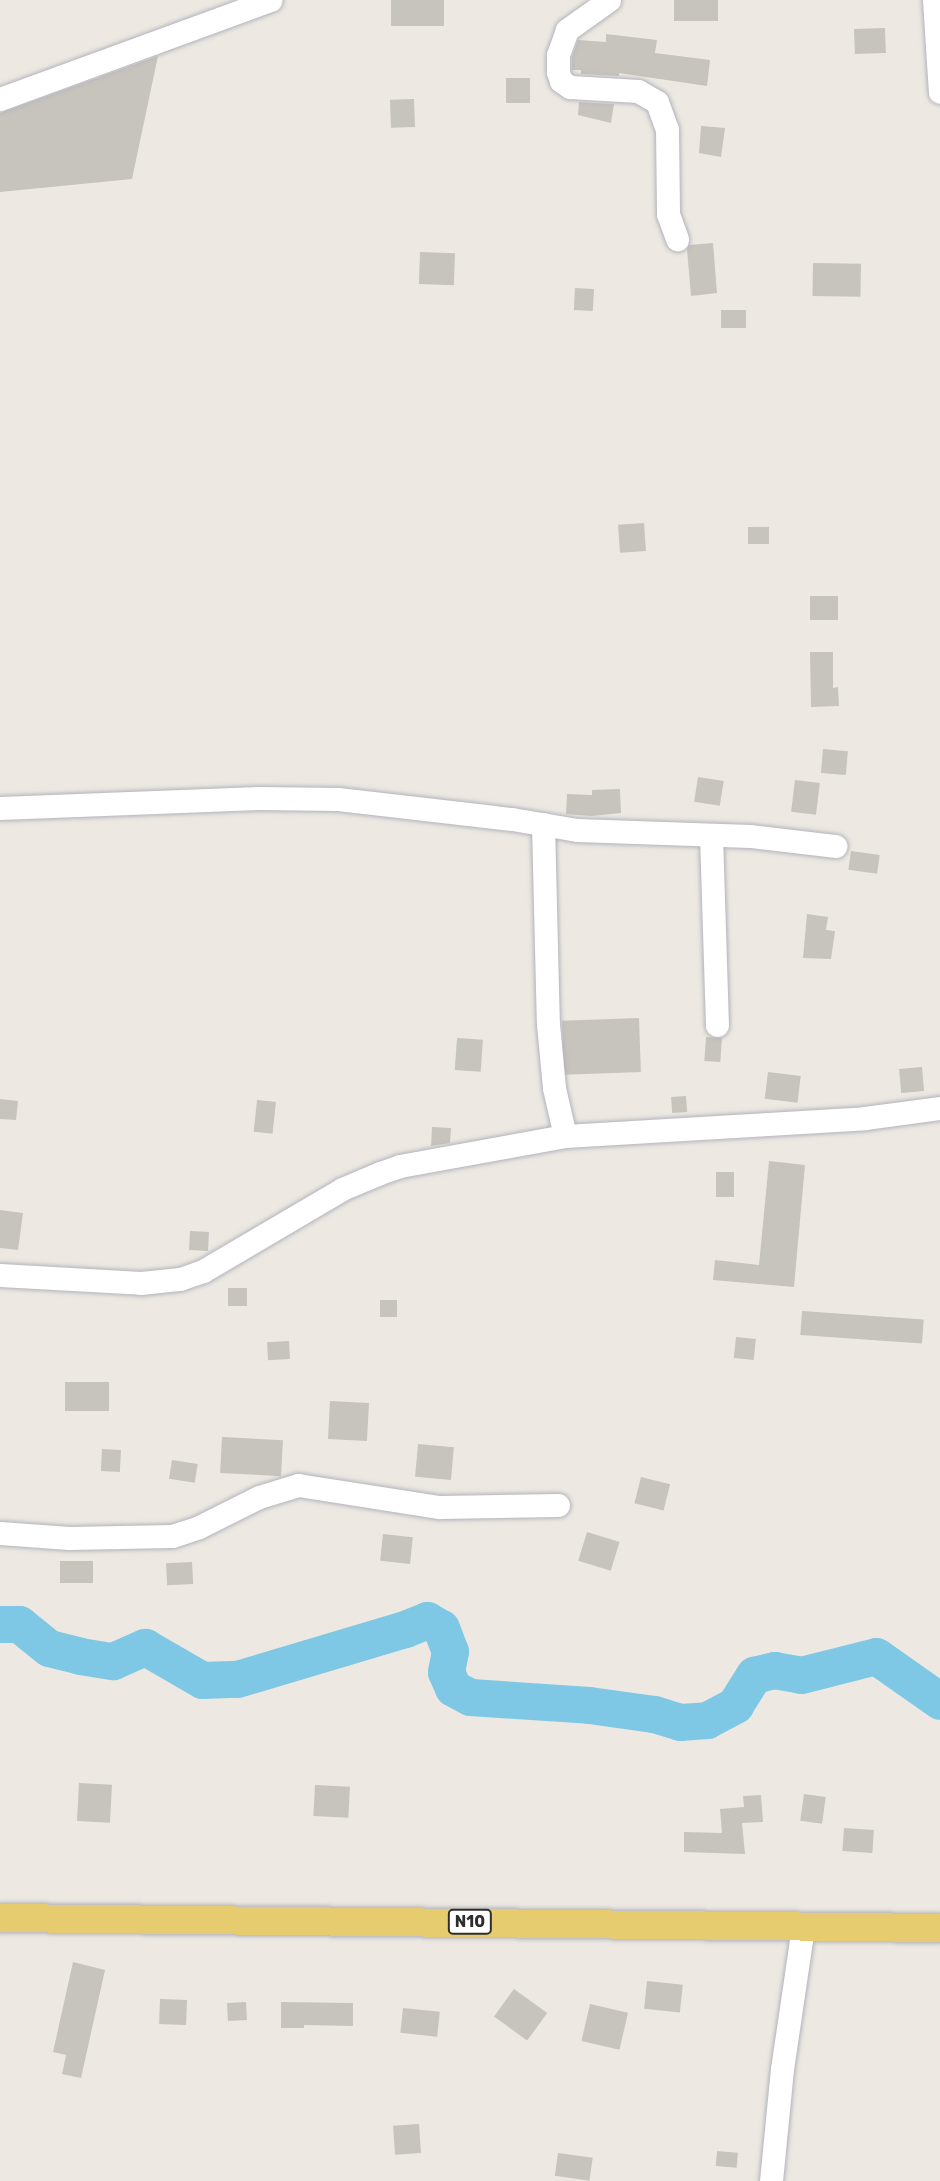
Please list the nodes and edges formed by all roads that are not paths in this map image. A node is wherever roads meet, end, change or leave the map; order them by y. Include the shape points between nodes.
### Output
1 (270, 0) edge
2 (609, 0) edge
3 (934, 0) edge
4 (940, 92) edge
5 (0, 99) edge
6 (677, 239) dead end
7 (0, 808) edge
8 (543, 824) junction
9 (711, 835) junction
10 (835, 846) dead end
11 (717, 1025) dead end
12 (940, 1108) edge
13 (565, 1136) junction
14 (0, 1275) edge
15 (558, 1505) dead end
16 (0, 1533) edge
17 (0, 1918) edge
18 (803, 1926) junction
19 (940, 1928) edge
20 (771, 2181) edge

1 - 5 street
2 - 6 street via 567,30 558,55 558,72 570,87 638,91 657,102 667,128 668,215
3 - 4 street
7 - 8 street via 338,799
8 - 9 street via 577,830
8 - 13 street via 548,1024 554,1088
9 - 10 street
9 - 11 street
12 - 13 street via 865,1118
13 - 14 street via 380,1173 342,1189 180,1279 128,1283
15 - 16 street via 439,1507 298,1485 259,1497 172,1536 69,1538
17 - 18 main road, N10
18 - 19 main road, N10
18 - 20 street

